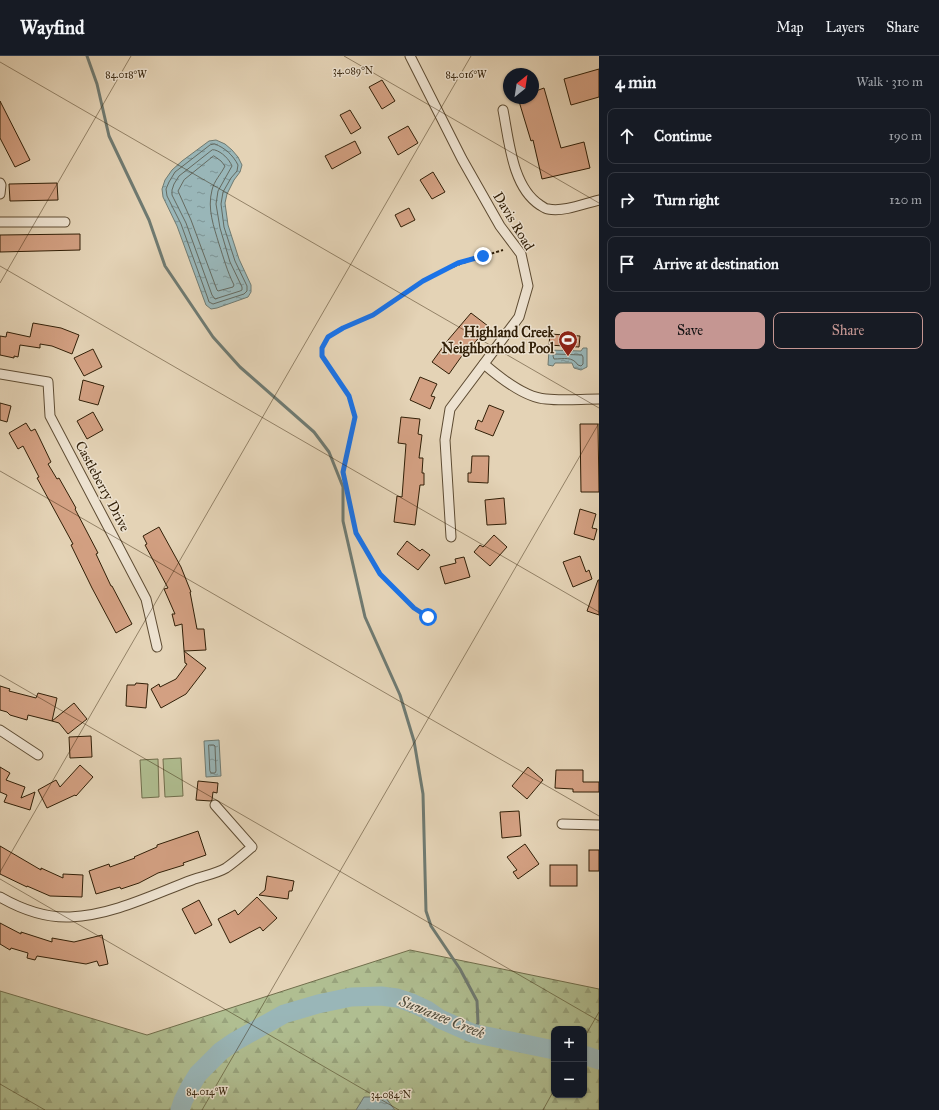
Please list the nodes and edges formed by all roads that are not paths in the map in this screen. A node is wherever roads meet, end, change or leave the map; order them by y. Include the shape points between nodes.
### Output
1 (410, 56) edge
2 (504, 110) dead end
3 (0, 182) edge
4 (0, 194) edge
5 (599, 200) edge
6 (0, 222) edge
7 (64, 222) dead end
8 (484, 364) junction
9 (0, 374) edge
10 (599, 399) edge
11 (451, 537) dead end
12 (157, 647) dead end
13 (0, 730) edge
14 (38, 755) dead end
15 (215, 805) dead end
16 (562, 824) dead end
17 (599, 825) edge
18 (0, 898) edge

1 - 8 street, Davis Road via 466,166 500,226 521,254 528,286 519,317
2 - 5 street via 516,172 534,201 547,209 564,209
3 - 4 street
6 - 7 street
8 - 10 street via 502,380 523,392 544,399
8 - 11 street, Davis Road via 450,408 445,440
9 - 12 street, Castleberry Drive via 48,382 50,416 146,599
13 - 14 street
15 - 18 street via 252,847 225,868 136,903 86,915 69,917 44,914 21,908
16 - 17 street

